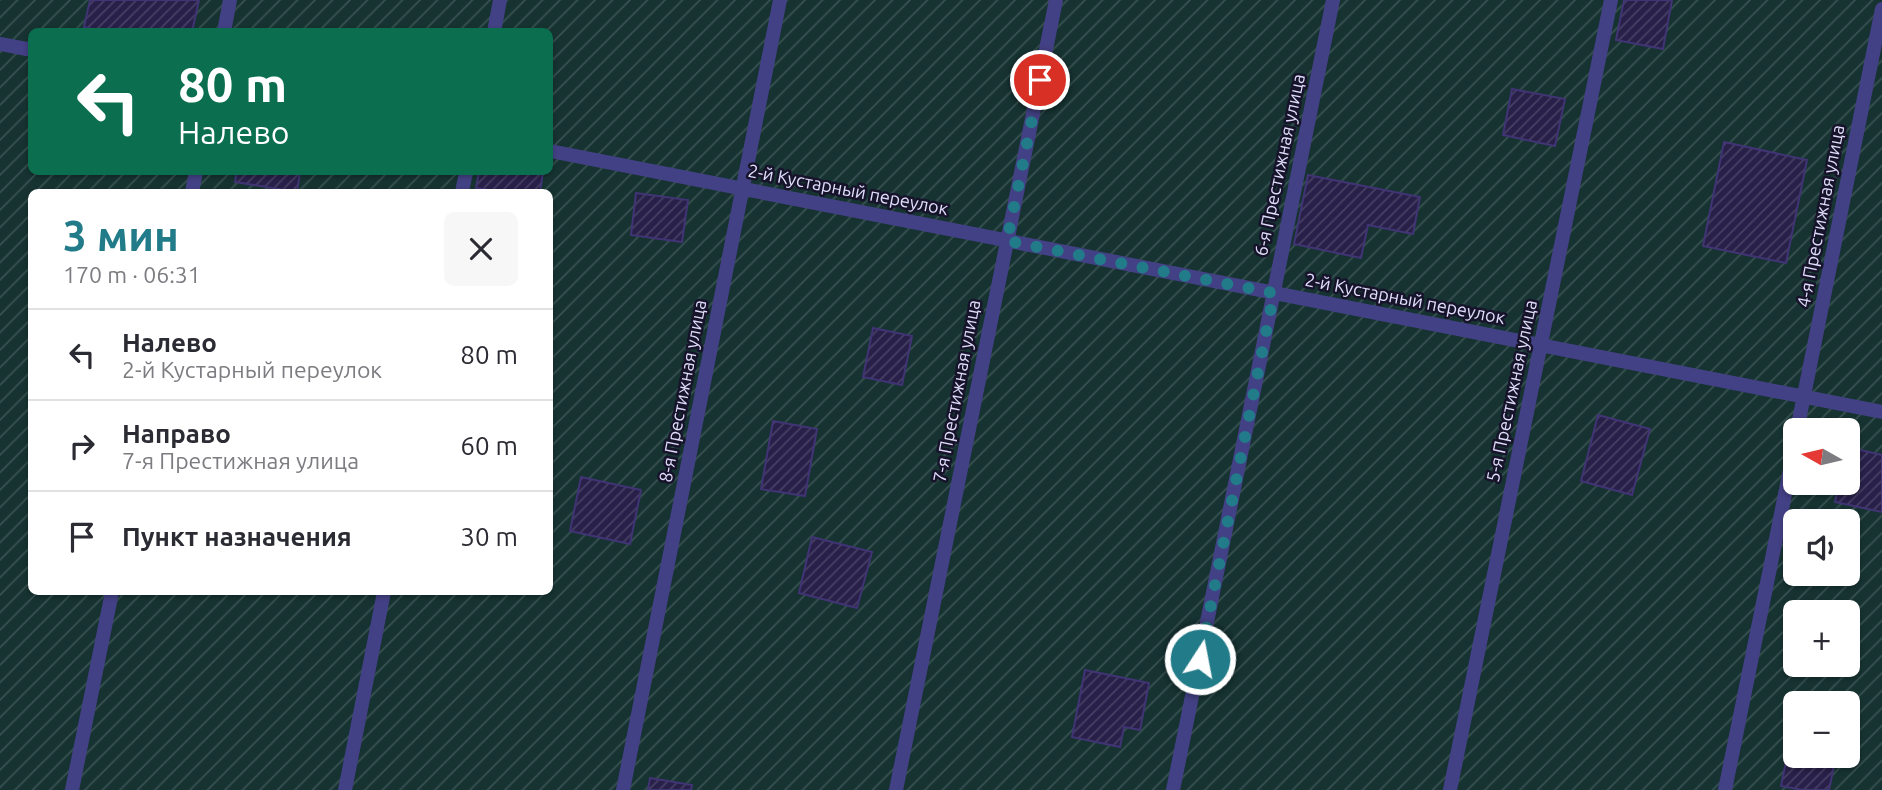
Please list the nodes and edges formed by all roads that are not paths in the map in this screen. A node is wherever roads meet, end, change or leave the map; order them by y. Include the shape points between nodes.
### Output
1 (230, 0) edge
2 (500, 0) edge
3 (780, 0) edge
4 (1056, 0) edge
5 (1334, 0) edge
6 (1611, 0) edge
7 (1882, 9) edge
8 (225, 28) edge
9 (495, 28) edge
10 (0, 44) edge
11 (28, 49) edge
12 (553, 152) edge
13 (743, 189) junction
14 (1007, 241) junction
15 (1274, 293) junction
16 (1541, 345) junction
17 (1804, 397) junction
18 (1882, 412) edge
19 (1800, 418) edge
20 (1785, 495) edge
21 (110, 595) edge
22 (383, 595) edge
23 (72, 790) edge
24 (345, 790) edge
25 (623, 790) edge
26 (896, 790) edge
27 (1173, 790) edge
28 (1450, 790) edge
29 (1725, 790) edge

1 - 8 lane
2 - 9 lane
3 - 13 lane, 8-я Престижная улица
4 - 14 lane, 7-я Престижная улица
5 - 15 lane, 6-я Престижная улица
6 - 16 lane, 5-я Престижная улица
7 - 17 lane, 4-я Престижная улица
10 - 11 lane
12 - 13 lane, 2-й Кустарный переулок
13 - 14 lane, 2-й Кустарный переулок
13 - 25 lane, 8-я Престижная улица
14 - 15 lane, 2-й Кустарный переулок
14 - 26 lane, 7-я Престижная улица
15 - 16 lane, 2-й Кустарный переулок
15 - 27 lane, 6-я Престижная улица
16 - 17 lane, 2-й Кустарный переулок
16 - 28 lane, 5-я Престижная улица
17 - 18 lane, 2-й Кустарный переулок
17 - 19 lane, 4-я Престижная улица
20 - 29 lane
21 - 23 lane
22 - 24 lane

